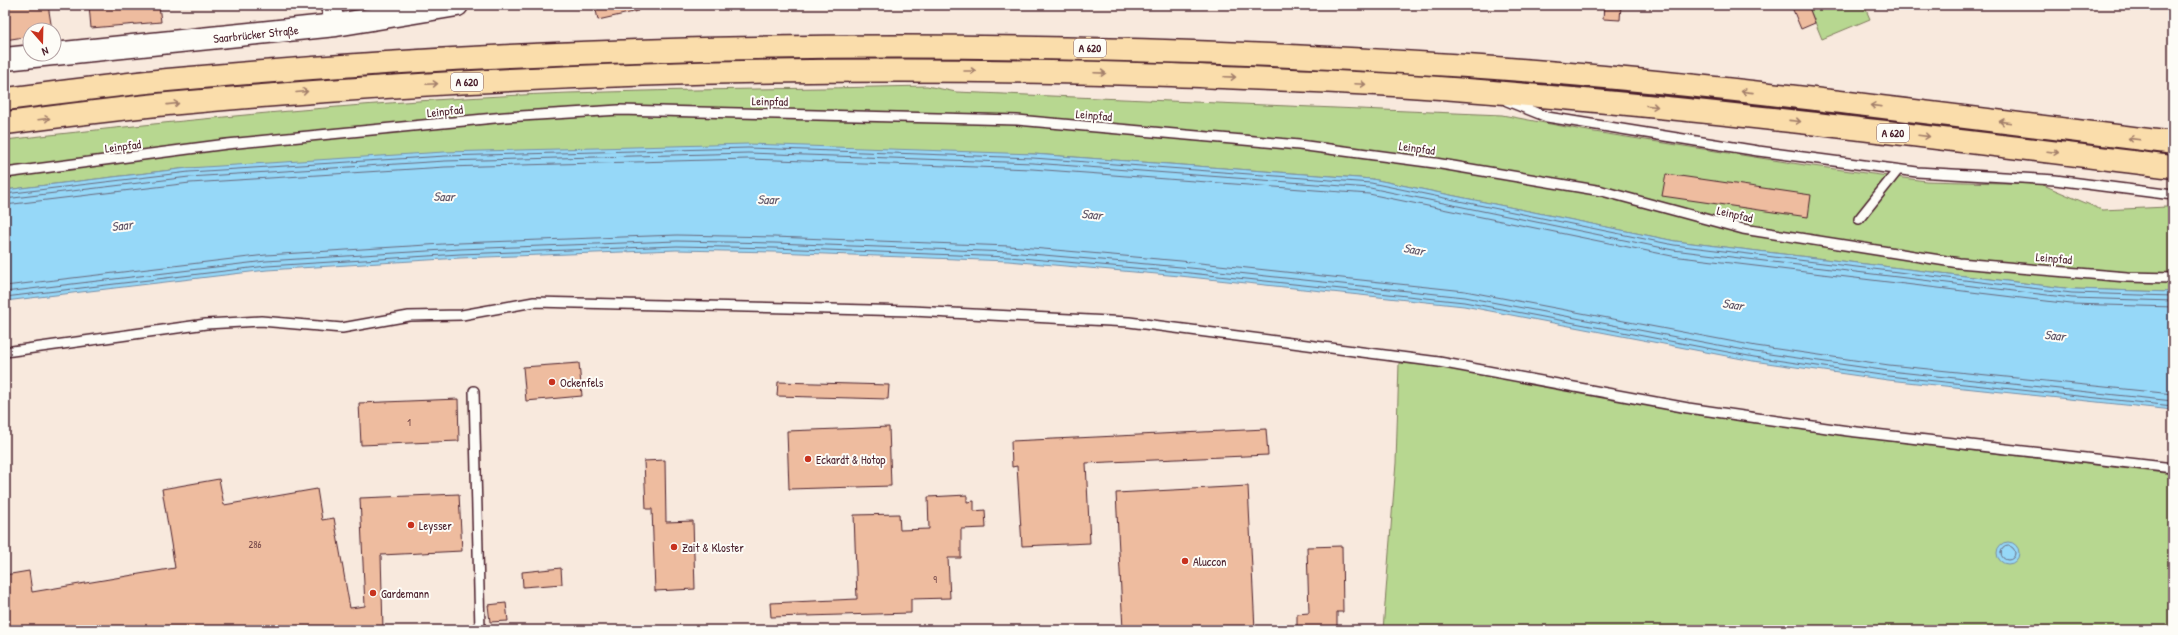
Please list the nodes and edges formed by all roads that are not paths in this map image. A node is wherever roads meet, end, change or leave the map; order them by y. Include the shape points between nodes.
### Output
1 (330, 5) edge
2 (457, 5) edge
3 (336, 26) junction
4 (62, 53) edge
5 (22, 57) edge
6 (5, 59) edge
7 (1484, 91) junction
8 (5, 99) edge
9 (5, 123) edge
10 (2173, 143) edge
11 (2173, 168) edge
12 (1898, 170) junction
13 (5, 173) edge
14 (2173, 195) edge
15 (1859, 219) dead end
16 (2173, 278) edge
17 (5, 352) edge
18 (474, 392) dead end
19 (2173, 468) edge
20 (480, 630) edge

1 - 3 street
2 - 3 street, Saarbrücker Straße
3 - 4 street, Saarbrücker Straße
5 - 6 street, Saarbrücker Straße
9 -> 7 highway, A 620 via 172,104 332,90 510,80 814,71 1056,71 1255,78
7 -> 11 highway, A 620 via 1752,116
7 - 12 lane via 1547,117 1758,151
10 -> 8 highway, A 620 via 1856,103 1470,66 1266,54 1054,47 814,48 508,56 188,78
12 - 14 lane via 2055,180
12 - 15 lane
13 - 16 lane, Leinpfad via 227,144 505,117 620,110 1017,120 1299,144 1435,162 1602,191 1758,231 1959,263 2127,277
17 - 19 lane via 206,324 261,320 342,328 409,316 462,315 534,302 912,311 1129,322 1199,329 1439,362 1688,408 1848,431
18 - 20 lane

